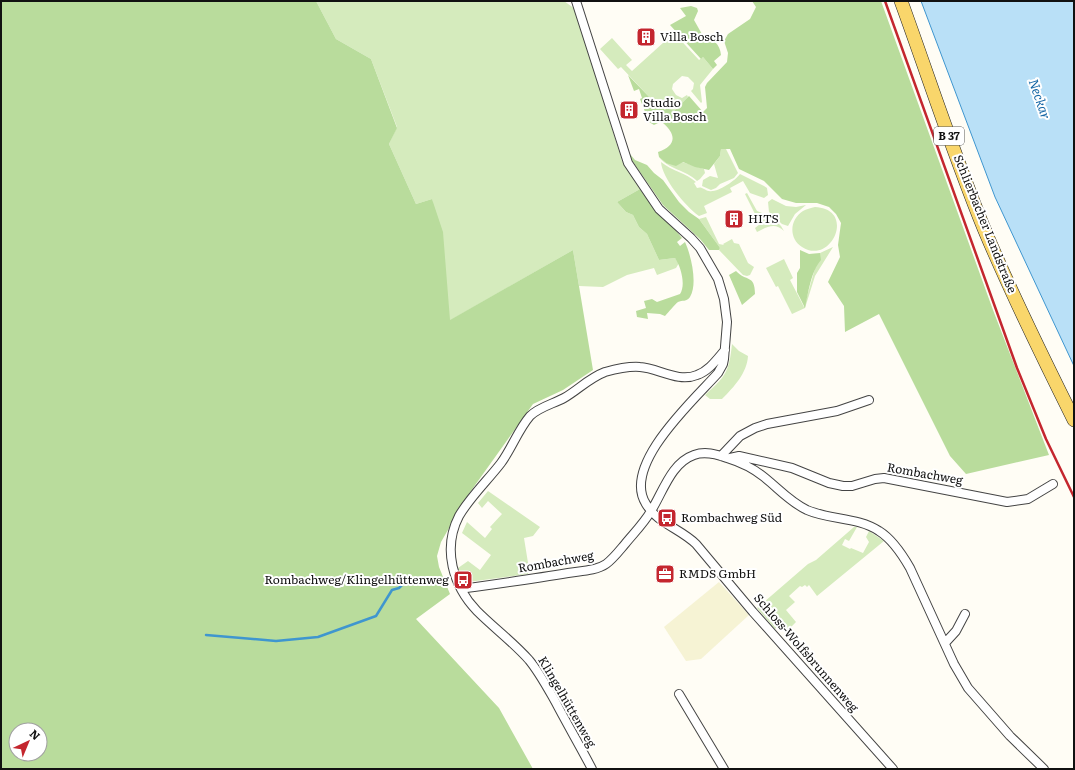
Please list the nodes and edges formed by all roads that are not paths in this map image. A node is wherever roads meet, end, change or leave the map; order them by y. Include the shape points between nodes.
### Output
1 (576, 1) edge
2 (901, 1) edge
3 (725, 350) junction
4 (869, 400) dead end
5 (1074, 420) edge
6 (721, 456) junction
7 (730, 459) junction
8 (1053, 484) dead end
9 (651, 511) junction
10 (461, 589) junction
11 (965, 614) dead end
12 (945, 643) junction
13 (679, 694) dead end
14 (592, 769) edge
15 (724, 769) edge
16 (893, 769) edge
17 (1044, 769) edge

1 - 3 street, Schloss-Wolfsbrunnenweg via 628,163 659,208 696,243 718,279 727,314
2 - 5 main road, Schlierbacher Landstraße / B 37 via 985,231
3 - 9 street, Schloss-Wolfsbrunnenweg via 723,364 718,373 678,415 650,457 640,491
3 - 10 street, Klingelhüttenweg via 704,372 694,376 683,377 641,367 626,367 602,373 532,415 507,454 467,504 456,524 450,553
4 - 6 street via 837,411 755,428 740,436
6 - 7 street, Rombachweg
6 - 9 street, Rombachweg via 708,453 687,458 673,473
7 - 8 street, Rombachweg via 739,456 792,468 843,486 884,478 1007,502 1028,499
7 - 12 street via 755,471 807,510 862,523 885,535 907,563
9 - 10 street, Rombachweg via 614,556 602,566
9 - 16 street, Schloss-Wolfsbrunnenweg via 696,544
10 - 14 street, Klingelhüttenweg via 465,598 478,612 514,644 537,670
11 - 12 street via 956,631
12 - 17 street via 968,688
13 - 15 street

